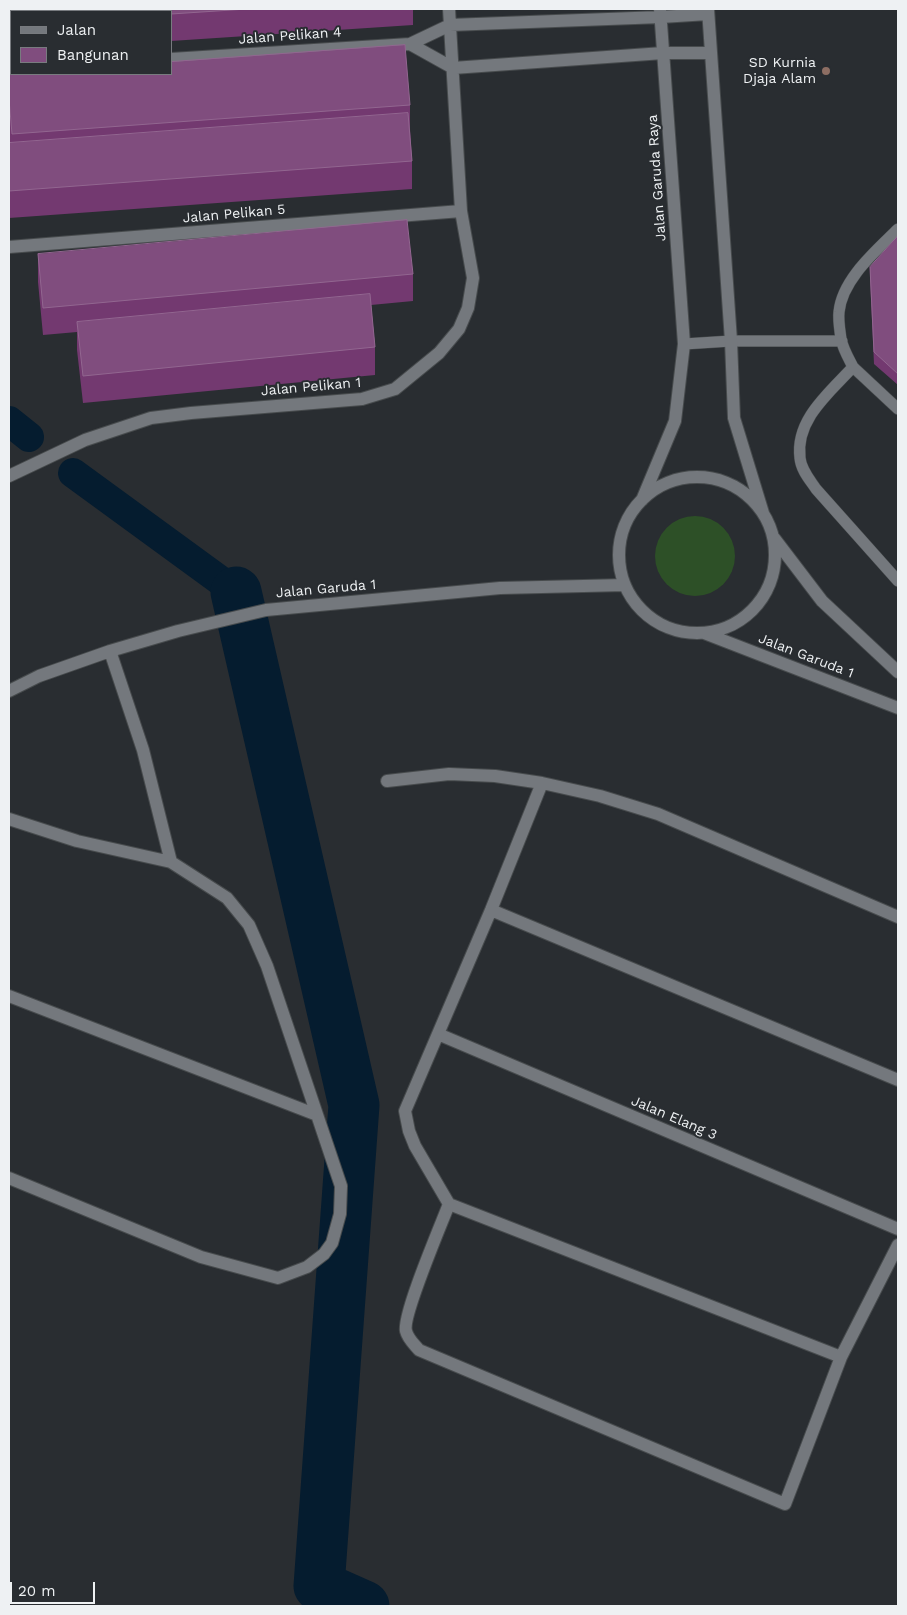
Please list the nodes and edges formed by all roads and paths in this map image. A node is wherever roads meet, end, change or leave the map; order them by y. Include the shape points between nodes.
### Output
1 (450, 9) edge
2 (708, 11) edge
3 (661, 13) edge
4 (450, 25) junction
5 (410, 44) junction
6 (663, 53) junction
7 (711, 53) junction
8 (172, 58) edge
9 (453, 68) junction
10 (461, 211) junction
11 (898, 229) edge
12 (9, 247) edge
13 (731, 341) junction
14 (842, 341) junction
15 (684, 344) junction
16 (853, 368) junction
17 (898, 409) edge
18 (9, 476) edge
19 (642, 500) junction
20 (763, 514) junction
21 (774, 538) junction
22 (898, 581) edge
23 (625, 586) junction
24 (704, 633) junction
25 (110, 651) junction
26 (898, 672) edge
27 (9, 691) edge
28 (898, 708) edge
29 (386, 781) dead end
30 (542, 783) junction
31 (9, 819) edge
32 (172, 862) junction
33 (491, 910) junction
34 (898, 917) edge
35 (9, 996) edge
36 (438, 1034) junction
37 (898, 1080) edge
38 (316, 1115) junction
39 (9, 1178) edge
40 (449, 1204) junction
41 (898, 1229) edge
42 (898, 1246) edge
43 (841, 1357) junction

1 - 4 street, Jalan Pelikan 1
2 - 3 street
2 - 7 street
3 - 4 street
3 - 6 street, Jalan Garuda Raya
4 - 5 street
4 - 9 street, Jalan Pelikan 1
5 - 8 street, Jalan Pelikan 4
5 - 9 street
6 - 7 street
6 - 9 street
6 - 15 street, Jalan Garuda Raya
7 - 13 street
9 - 10 street, Jalan Pelikan 1
10 - 12 street, Jalan Pelikan 5
10 - 18 street, Jalan Pelikan 1 via 473,278 468,308 459,330 395,390 362,399 151,418 85,440
11 - 14 lane via 863,264 850,283 839,312
13 - 14 lane
13 - 15 lane
13 - 20 street via 734,418
14 - 16 lane
15 - 19 street via 675,421
16 - 17 lane
16 - 22 lane via 804,425 800,458 816,489
19 - 20 street via 661,486 683,478 706,478 728,484 748,496
19 - 23 street via 628,518 620,540 619,563
20 - 21 street
21 - 24 street via 775,564 768,590 752,612 730,626
21 - 26 street via 822,601
23 - 24 street via 637,606 655,621 679,631
23 - 25 street, Jalan Garuda 1 via 500,588 266,610 178,630
24 - 28 street, Jalan Garuda 1
25 - 27 street, Jalan Garuda 1 via 39,676
25 - 32 street via 143,750
29 - 30 street via 449,774
30 - 33 street
30 - 34 street via 658,814
31 - 32 street via 77,841
32 - 38 street via 227,898 249,925 267,966
33 - 36 street
33 - 37 street
35 - 38 street
36 - 40 street via 405,1110 415,1146
36 - 41 street, Jalan Elang 3
38 - 39 street via 341,1186 340,1214 332,1242 324,1254 307,1267 278,1278 201,1257
40 - 43 street
40 - 43 street via 406,1321 405,1330 419,1350 785,1504
42 - 43 street

